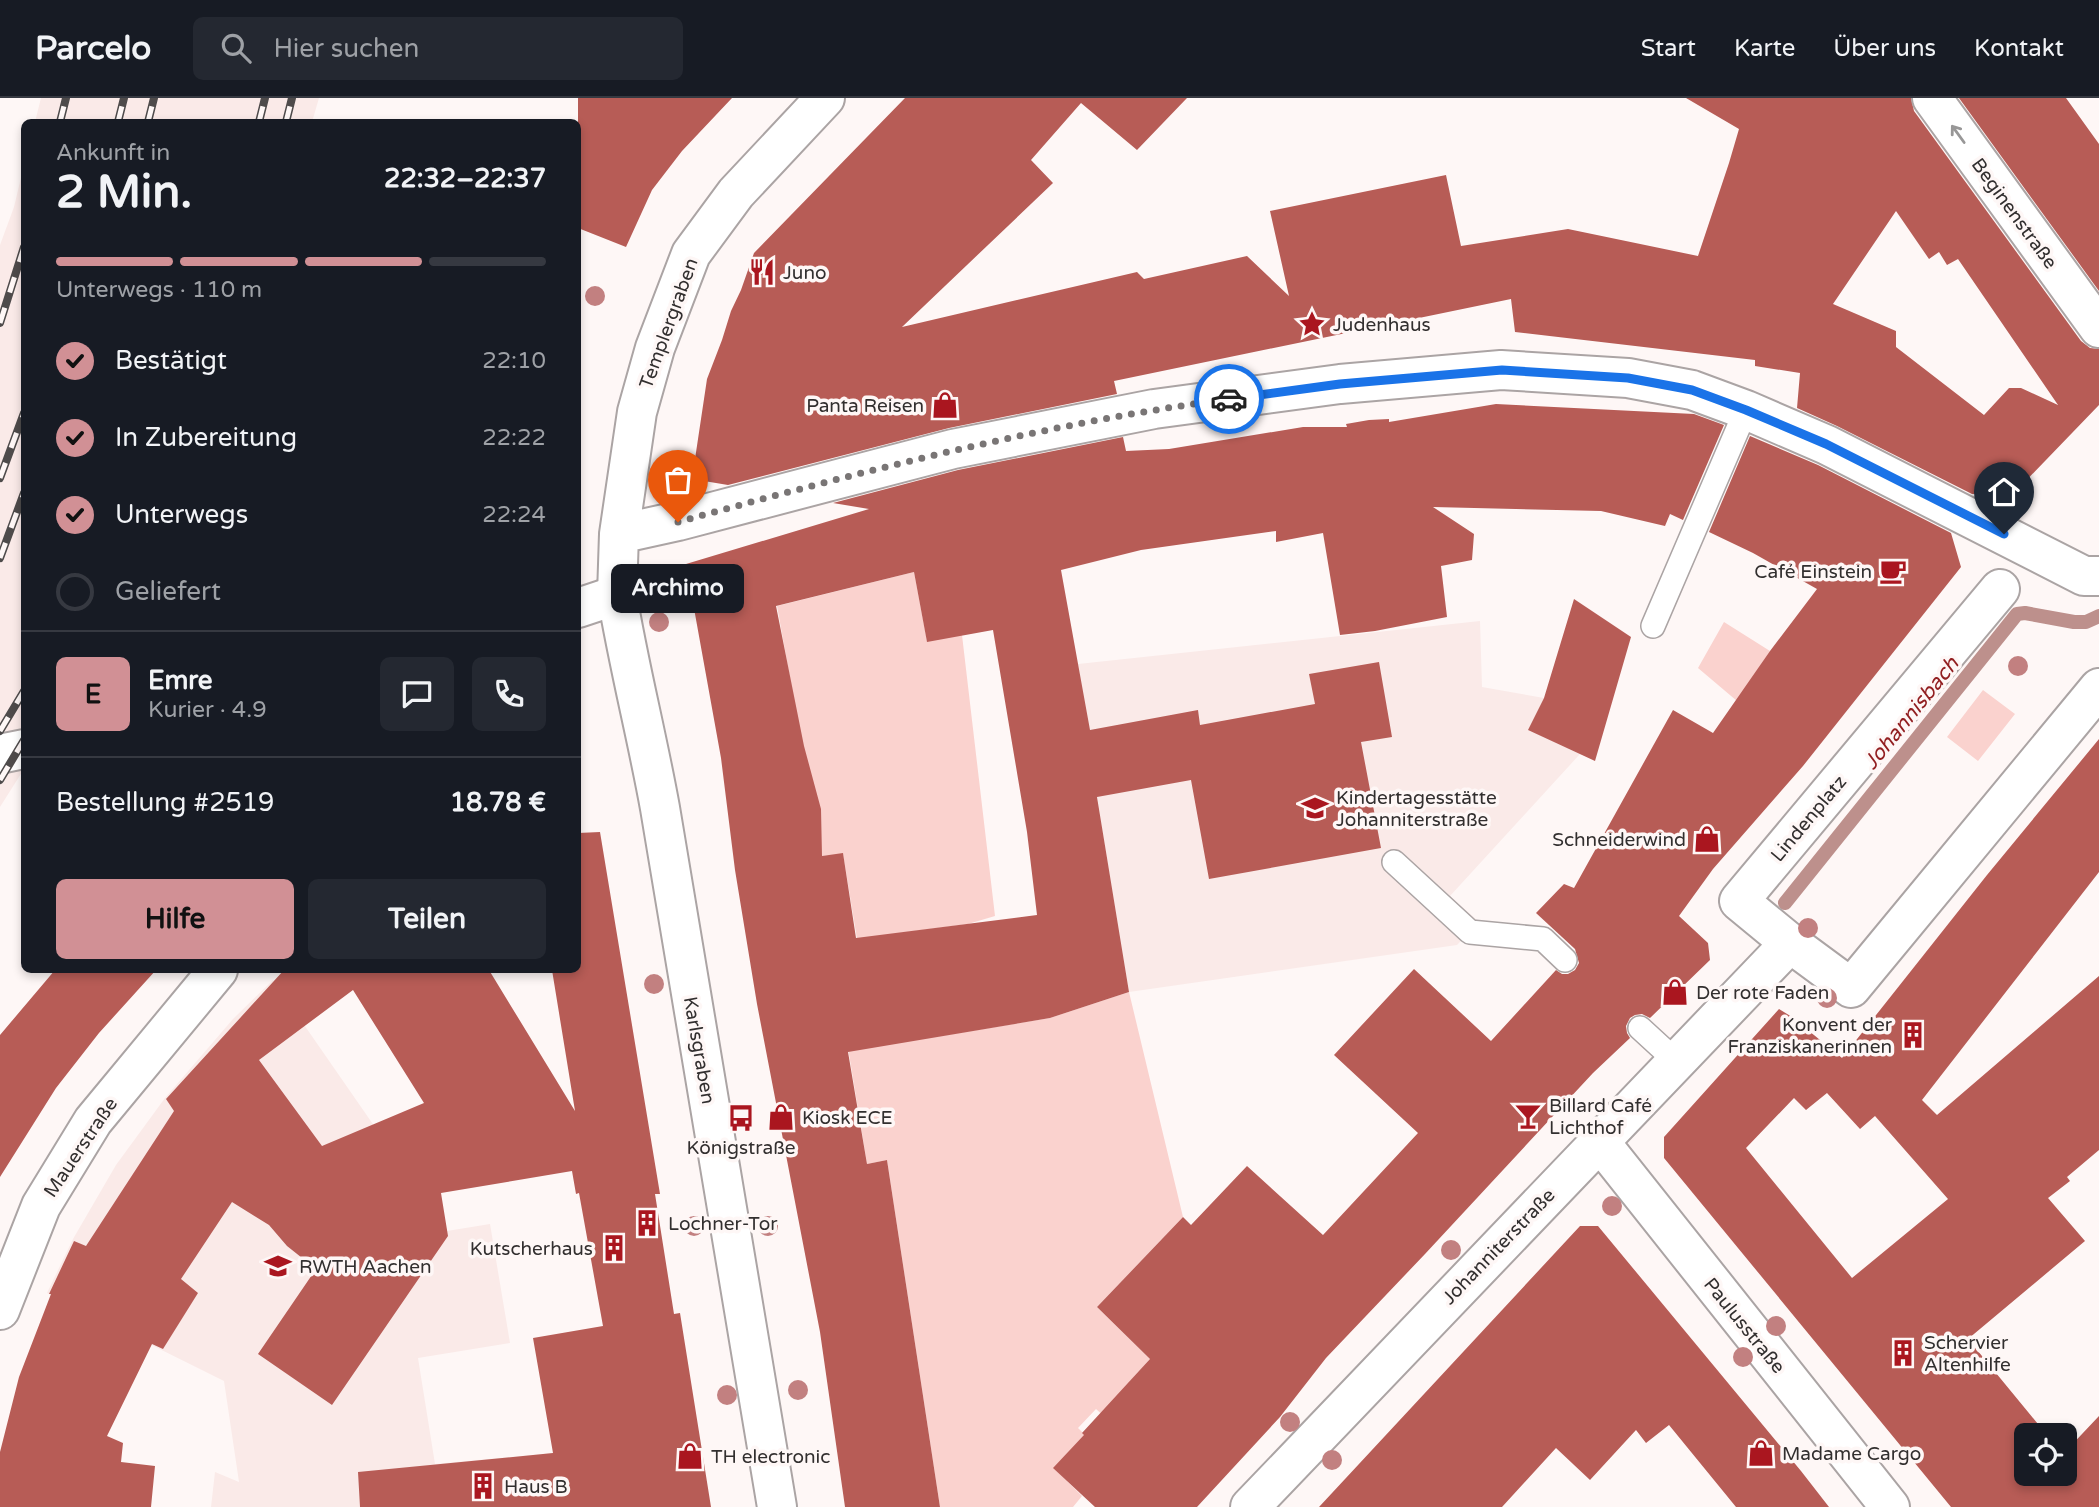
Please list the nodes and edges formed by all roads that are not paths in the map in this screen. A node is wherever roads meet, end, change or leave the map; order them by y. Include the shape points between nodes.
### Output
1 (825, 98) edge
2 (1932, 98) edge
3 (2099, 328) edge
4 (1746, 410) junction
5 (619, 534) junction
6 (2099, 576) edge
7 (2000, 589) dead end
8 (617, 595) junction
9 (581, 607) edge
10 (1653, 626) dead end
11 (2099, 688) edge
12 (21, 750) edge
13 (0, 754) edge
14 (1394, 862) dead end
15 (1790, 943) junction
16 (1565, 960) dead end
17 (216, 973) edge
18 (1640, 1028) dead end
19 (1677, 1062) junction
20 (1600, 1142) junction
21 (0, 1310) edge
22 (777, 1507) edge
23 (1250, 1507) edge
24 (1890, 1507) edge

1 - 5 street, Templergraben via 736,193 691,254 655,348 637,412
3 -> 2 street, Beginenstraße
4 - 5 street via 1692,390 1628,378 1502,370 1340,384 1154,409 967,447
4 - 6 street via 1826,444 2084,576
4 - 10 lane
5 - 8 street, Templergraben
7 - 15 street, Lindenplatz via 1739,901
8 - 9 street
8 - 22 street, Karlsgraben via 659,806
11 - 15 street, Lindenplatz via 1851,988
12 - 13 street
14 - 16 lane via 1470,932 1543,939
15 - 19 street, Johanniterstraße
17 - 21 street, Mauerstraße via 93,1121 41,1206
18 - 19 lane
19 - 20 street, Johanniterstraße
20 - 23 street, Johanniterstraße
20 - 24 street, Paulusstraße

